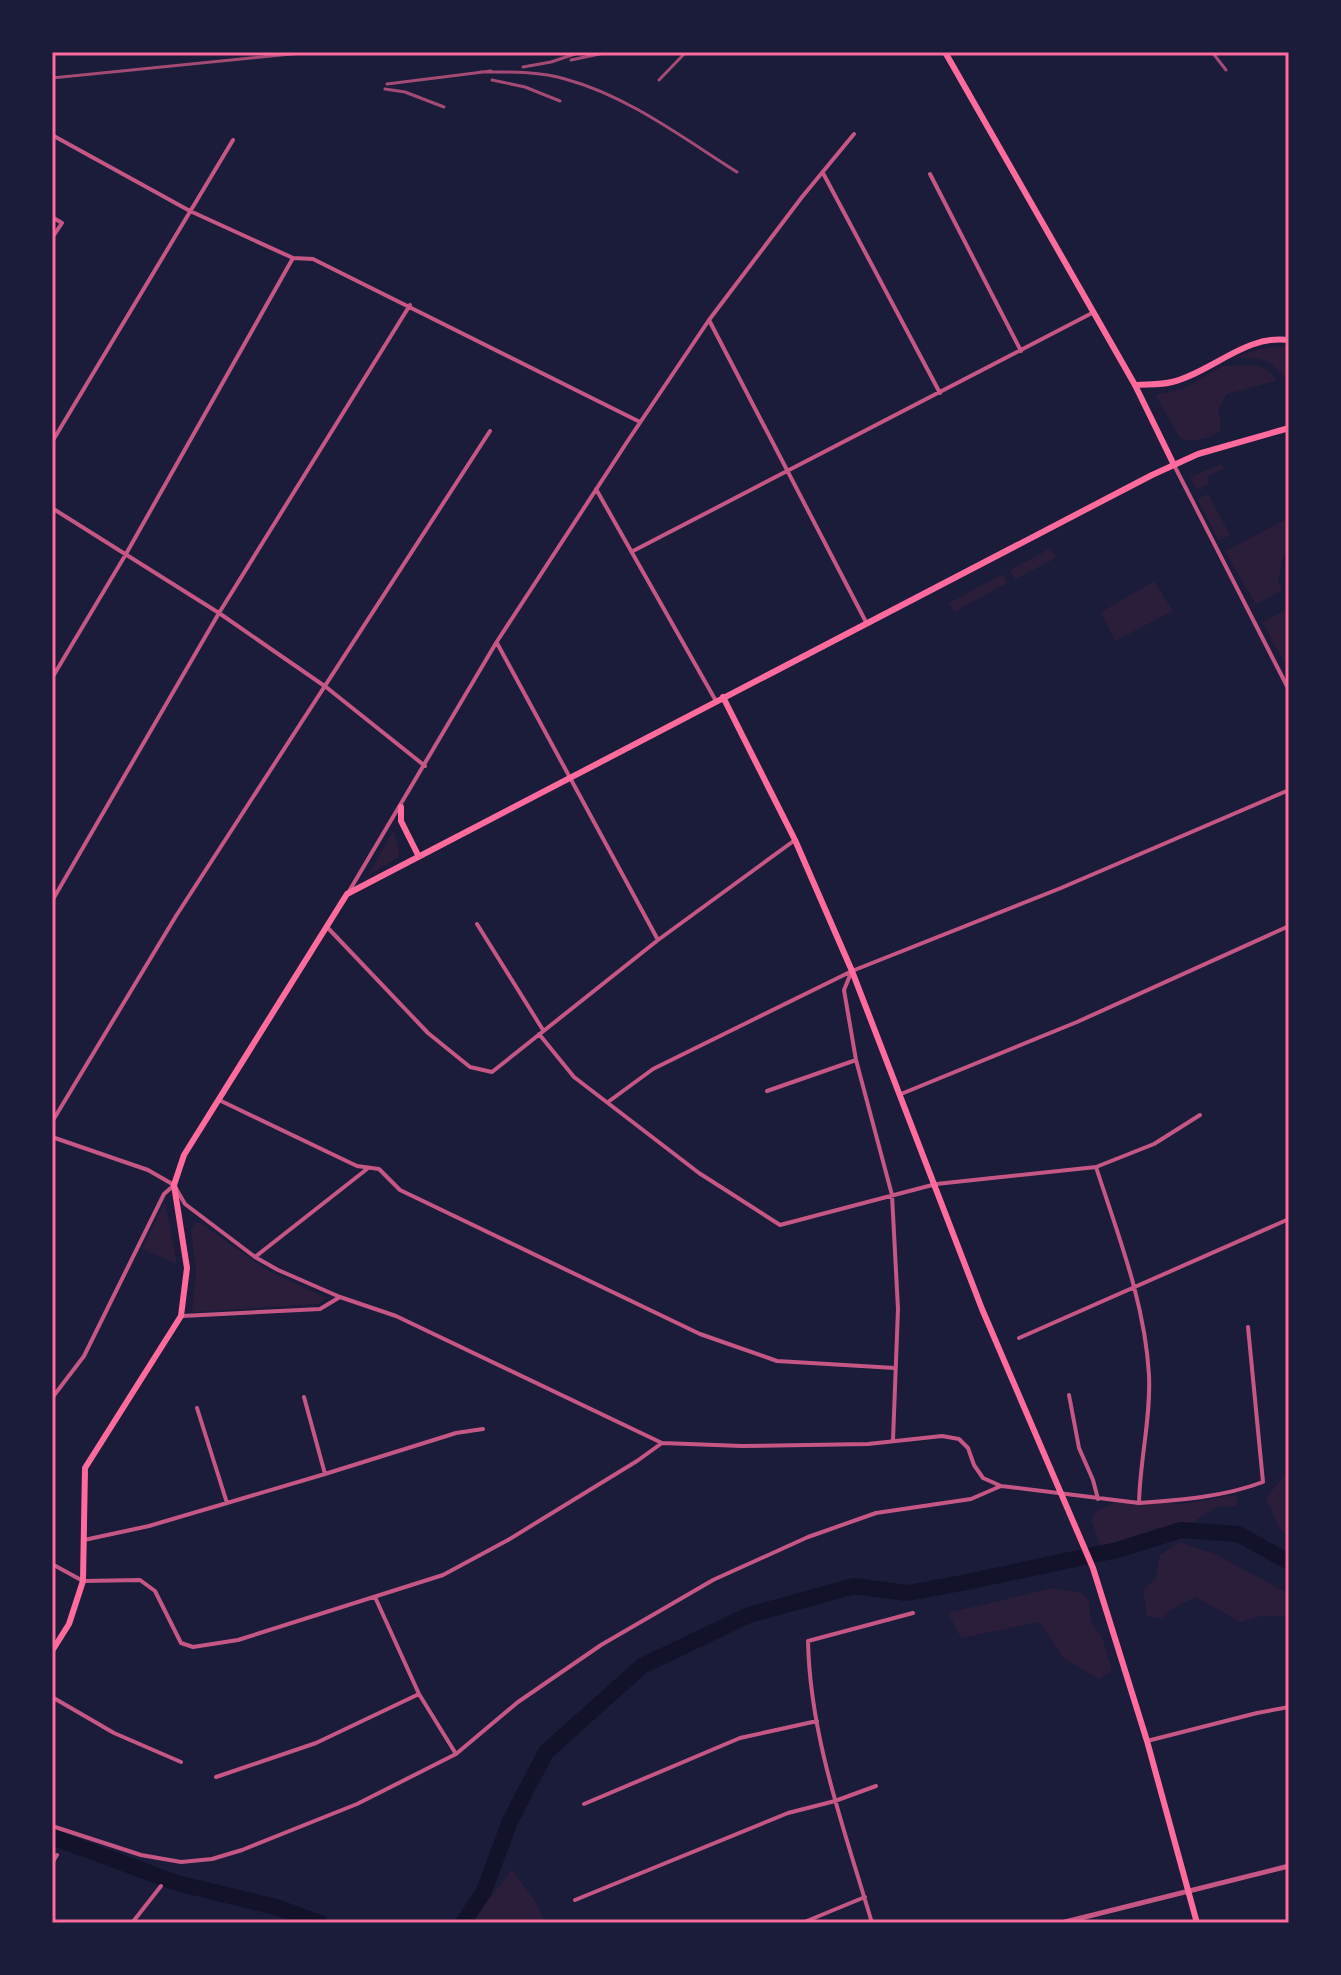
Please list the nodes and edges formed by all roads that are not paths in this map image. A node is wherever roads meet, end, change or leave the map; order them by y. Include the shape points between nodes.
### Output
1 (945, 52) edge
2 (854, 134) dead end
3 (52, 135) edge
4 (233, 140) dead end
5 (823, 173) junction
6 (930, 174) dead end
7 (190, 211) junction
8 (52, 217) edge
9 (52, 238) edge
10 (293, 258) junction
11 (410, 305) junction
12 (1094, 312) junction
13 (709, 320) junction
14 (1289, 340) edge
15 (1021, 351) junction
16 (1135, 385) junction
17 (940, 393) junction
18 (640, 422) junction
19 (1289, 428) edge
20 (490, 431) dead end
21 (52, 442) edge
22 (1174, 465) junction
23 (788, 473) junction
24 (596, 489) junction
25 (52, 508) edge
26 (633, 551) junction
27 (126, 554) junction
28 (219, 613) junction
29 (866, 622) junction
30 (496, 643) junction
31 (52, 678) edge
32 (326, 687) junction
33 (1289, 690) edge
34 (720, 699) junction
35 (425, 766) junction
36 (570, 778) junction
37 (1289, 790) edge
38 (401, 807) junction
39 (795, 840) junction
40 (418, 855) junction
41 (347, 894) junction
42 (52, 901) edge
43 (477, 924) dead end
44 (1289, 926) edge
45 (327, 927) junction
46 (658, 940) junction
47 (852, 971) junction
48 (541, 1032) junction
49 (856, 1060) junction
50 (767, 1091) dead end
51 (901, 1094) junction
52 (217, 1100) junction
53 (608, 1102) junction
54 (1200, 1115) dead end
55 (52, 1122) edge
56 (52, 1137) edge
57 (369, 1167) junction
58 (1096, 1167) junction
59 (936, 1184) junction
60 (174, 1185) junction
61 (892, 1195) junction
62 (1289, 1219) edge
63 (255, 1257) junction
64 (1134, 1286) junction
65 (340, 1297) junction
66 (181, 1316) junction
67 (1248, 1327) dead end
68 (1019, 1338) dead end
69 (895, 1368) junction
70 (1069, 1395) dead end
71 (304, 1397) dead end
72 (52, 1398) edge
73 (197, 1408) dead end
74 (483, 1429) dead end
75 (893, 1440) junction
76 (662, 1443) junction
77 (325, 1474) junction
78 (1001, 1486) junction
79 (1063, 1495) junction
80 (1098, 1499) junction
81 (227, 1503) junction
82 (1139, 1503) junction
83 (84, 1540) junction
84 (52, 1564) edge
85 (83, 1581) junction
86 (375, 1597) junction
87 (913, 1613) dead end
88 (52, 1651) edge
89 (419, 1694) junction
90 (52, 1697) edge
91 (1289, 1707) edge
92 (817, 1721) junction
93 (1147, 1741) junction
94 (456, 1754) junction
95 (181, 1762) dead end
96 (216, 1777) dead end
97 (876, 1786) dead end
98 (835, 1801) junction
99 (584, 1804) dead end
100 (52, 1826) edge
101 (57, 1855) dead end
102 (52, 1863) edge
103 (1289, 1866) edge
104 (161, 1886) dead end
105 (1188, 1891) junction
106 (865, 1897) junction
107 (575, 1900) dead end
108 (132, 1923) edge
109 (802, 1923) edge
110 (872, 1923) edge
111 (1061, 1923) edge
112 (1197, 1923) edge

1 - 12 main road
2 - 5 street
3 - 7 street
4 - 7 street
5 - 13 street
5 - 17 street
6 - 15 street
7 - 10 street
7 - 21 street
8 - 9 street via 62,223
10 - 11 street via 313,259
10 - 27 street
11 - 18 street
11 - 28 street
12 - 15 street
12 - 16 main road
13 - 18 street
13 - 23 street
14 - 16 main road via 1248,346 1173,382
15 - 17 street
16 - 22 main road
17 - 23 street
18 - 24 street
19 - 22 main road
20 - 32 street
22 - 29 main road
22 - 33 street
23 - 26 street
23 - 29 street
24 - 26 street
24 - 30 street
25 - 27 street
26 - 34 street
27 - 28 street
27 - 31 street
28 - 32 street
28 - 42 street
29 - 34 main road
30 - 35 street
30 - 36 street
32 - 35 street
32 - 55 street via 176,916
34 - 36 main road
34 - 39 main road
35 - 38 street
36 - 40 main road
36 - 46 street
37 - 47 street
38 - 40 main road via 401,821
38 - 41 street
39 - 46 street
39 - 47 main road
40 - 41 main road
41 - 45 main road
43 - 48 street
44 - 51 street
45 - 48 street via 428,1033 470,1067 492,1072
45 - 52 main road
46 - 48 street
47 - 49 street via 844,990
47 - 51 main road
47 - 53 street via 653,1069
48 - 53 street via 574,1077
49 - 50 street
49 - 61 street
51 - 59 main road
52 - 57 street
52 - 60 main road via 184,1155
53 - 61 street via 699,1173 780,1225
54 - 58 street via 1154,1144
56 - 60 street via 148,1170
57 - 63 street
57 - 69 street via 379,1169 400,1190 700,1334 777,1361
58 - 59 street
58 - 64 street
59 - 61 street
59 - 79 main road via 982,1309
60 - 63 street via 185,1204
60 - 66 main road via 186,1251
60 - 72 street via 164,1194 84,1356
61 - 69 street via 898,1309
62 - 64 street
63 - 65 street
64 - 68 street
64 - 82 street via 1149,1373
65 - 66 street via 320,1309
65 - 76 street via 396,1316
66 - 83 main road via 85,1468
67 - 82 street via 1263,1482 1239,1491
69 - 75 street
70 - 80 street via 1079,1448
71 - 77 street
73 - 81 street
74 - 77 street
75 - 76 street
75 - 78 street via 959,1439 983,1478
76 - 86 street via 443,1575
77 - 81 street
78 - 79 street
78 - 94 street via 971,1499 876,1513 713,1580 601,1645 518,1702
79 - 80 street
79 - 93 main road via 1093,1568
80 - 82 street
81 - 83 street
83 - 85 main road
84 - 85 street
85 - 86 street via 140,1580 155,1591 181,1643 193,1647 238,1640
85 - 88 main road via 69,1624
86 - 89 street
87 - 92 street via 808,1641
89 - 94 street
89 - 96 street via 316,1743
90 - 95 street via 114,1733
91 - 93 street
92 - 98 street
92 - 99 street via 740,1738
93 - 105 main road
94 - 100 street via 357,1804 212,1859 181,1862 141,1855
97 - 98 street
98 - 106 street
98 - 107 street via 788,1813
101 - 102 street
103 - 105 street
104 - 108 street
105 - 111 street
105 - 112 main road
106 - 109 street
106 - 110 street

